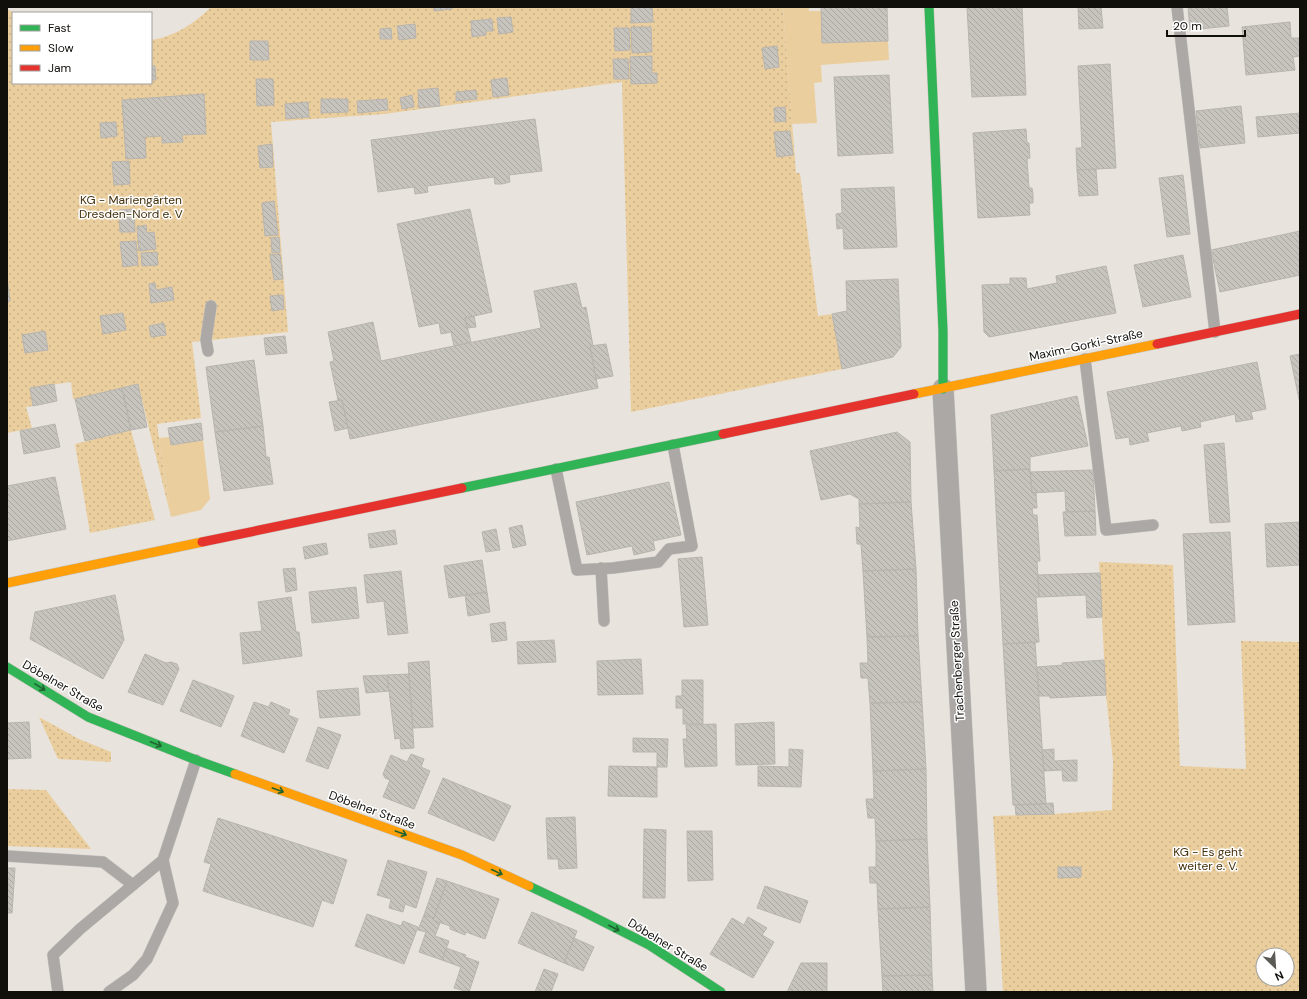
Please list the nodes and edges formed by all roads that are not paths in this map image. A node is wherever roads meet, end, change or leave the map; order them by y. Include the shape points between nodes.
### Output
1 (929, 7) edge
2 (1177, 7) edge
3 (211, 306) dead end
4 (1300, 314) edge
5 (1214, 332) junction
6 (208, 351) dead end
7 (1085, 359) junction
8 (943, 389) junction
9 (673, 444) junction
10 (556, 469) junction
11 (1153, 525) dead end
12 (600, 568) junction
13 (7, 583) edge
14 (604, 621) dead end
15 (7, 666) edge
16 (196, 760) junction
17 (7, 856) edge
18 (163, 860) junction
19 (133, 885) junction
20 (58, 992) edge
21 (109, 992) edge
22 (721, 992) edge
23 (976, 992) edge

1 - 8 street, Trachenberger Straße via 943,331
2 - 5 lane
3 - 6 lane via 206,340
4 - 5 street, Maxim-Gorki-Straße
5 - 7 street, Maxim-Gorki-Straße
7 - 8 street, Maxim-Gorki-Straße
7 - 11 lane via 1106,530
8 - 9 street, Maxim-Gorki-Straße
8 - 23 street, Trachenberger Straße
9 - 10 street, Maxim-Gorki-Straße
9 - 12 lane via 692,546 669,549 658,562
10 - 12 lane via 577,570
10 - 13 street, Maxim-Gorki-Straße
12 - 14 lane
15 -> 16 street, Döbelner Straße via 88,717
16 - 18 lane
16 -> 22 street, Döbelner Straße via 462,855 649,945
17 - 19 lane via 103,862
18 - 19 lane
18 - 21 lane via 173,903 147,959 133,975
19 - 20 lane via 53,955

